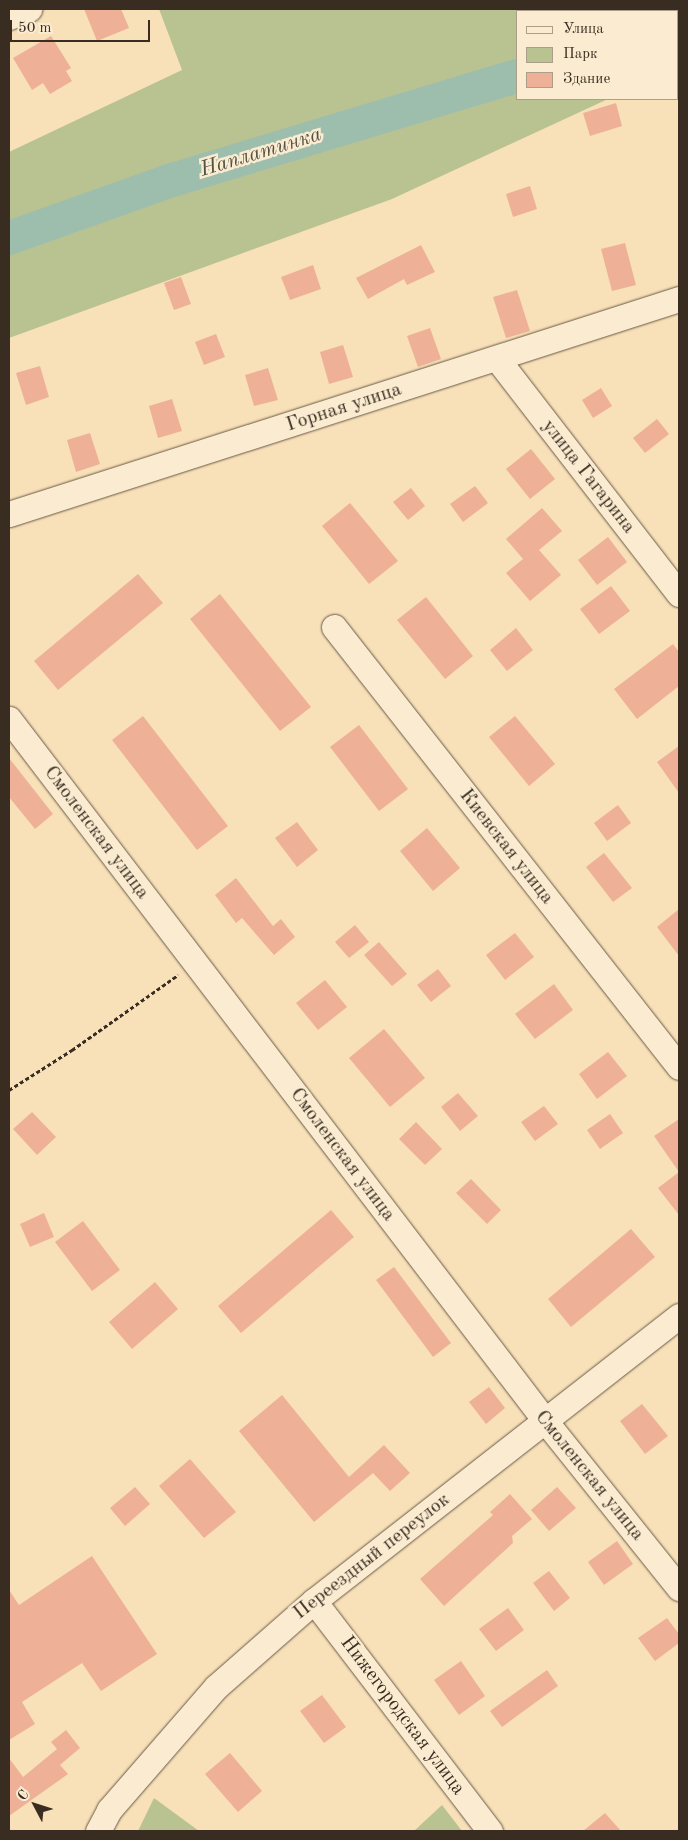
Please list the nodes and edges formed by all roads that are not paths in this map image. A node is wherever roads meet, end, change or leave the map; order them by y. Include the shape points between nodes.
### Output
1 (29, 9) edge
2 (9, 17) edge
3 (679, 299) edge
4 (498, 360) junction
5 (9, 514) edge
6 (679, 594) edge
7 (334, 627) dead end
8 (9, 719) edge
9 (679, 1067) edge
10 (679, 1316) edge
11 (546, 1422) junction
12 (679, 1588) edge
13 (314, 1601) junction
14 (98, 1831) edge
15 (490, 1831) edge

1 - 2 street
3 - 4 street, Горная улица
4 - 5 street, Горная улица
4 - 6 street, улица Гагарина
7 - 9 street, Киевская улица
8 - 11 street, Смоленская улица
10 - 11 street, Переездный переулок
11 - 12 street, Смоленская улица
11 - 13 street, Переездный переулок
13 - 14 street, Переездный переулок via 216,1687 109,1810
13 - 15 street, Нижегородская улица

